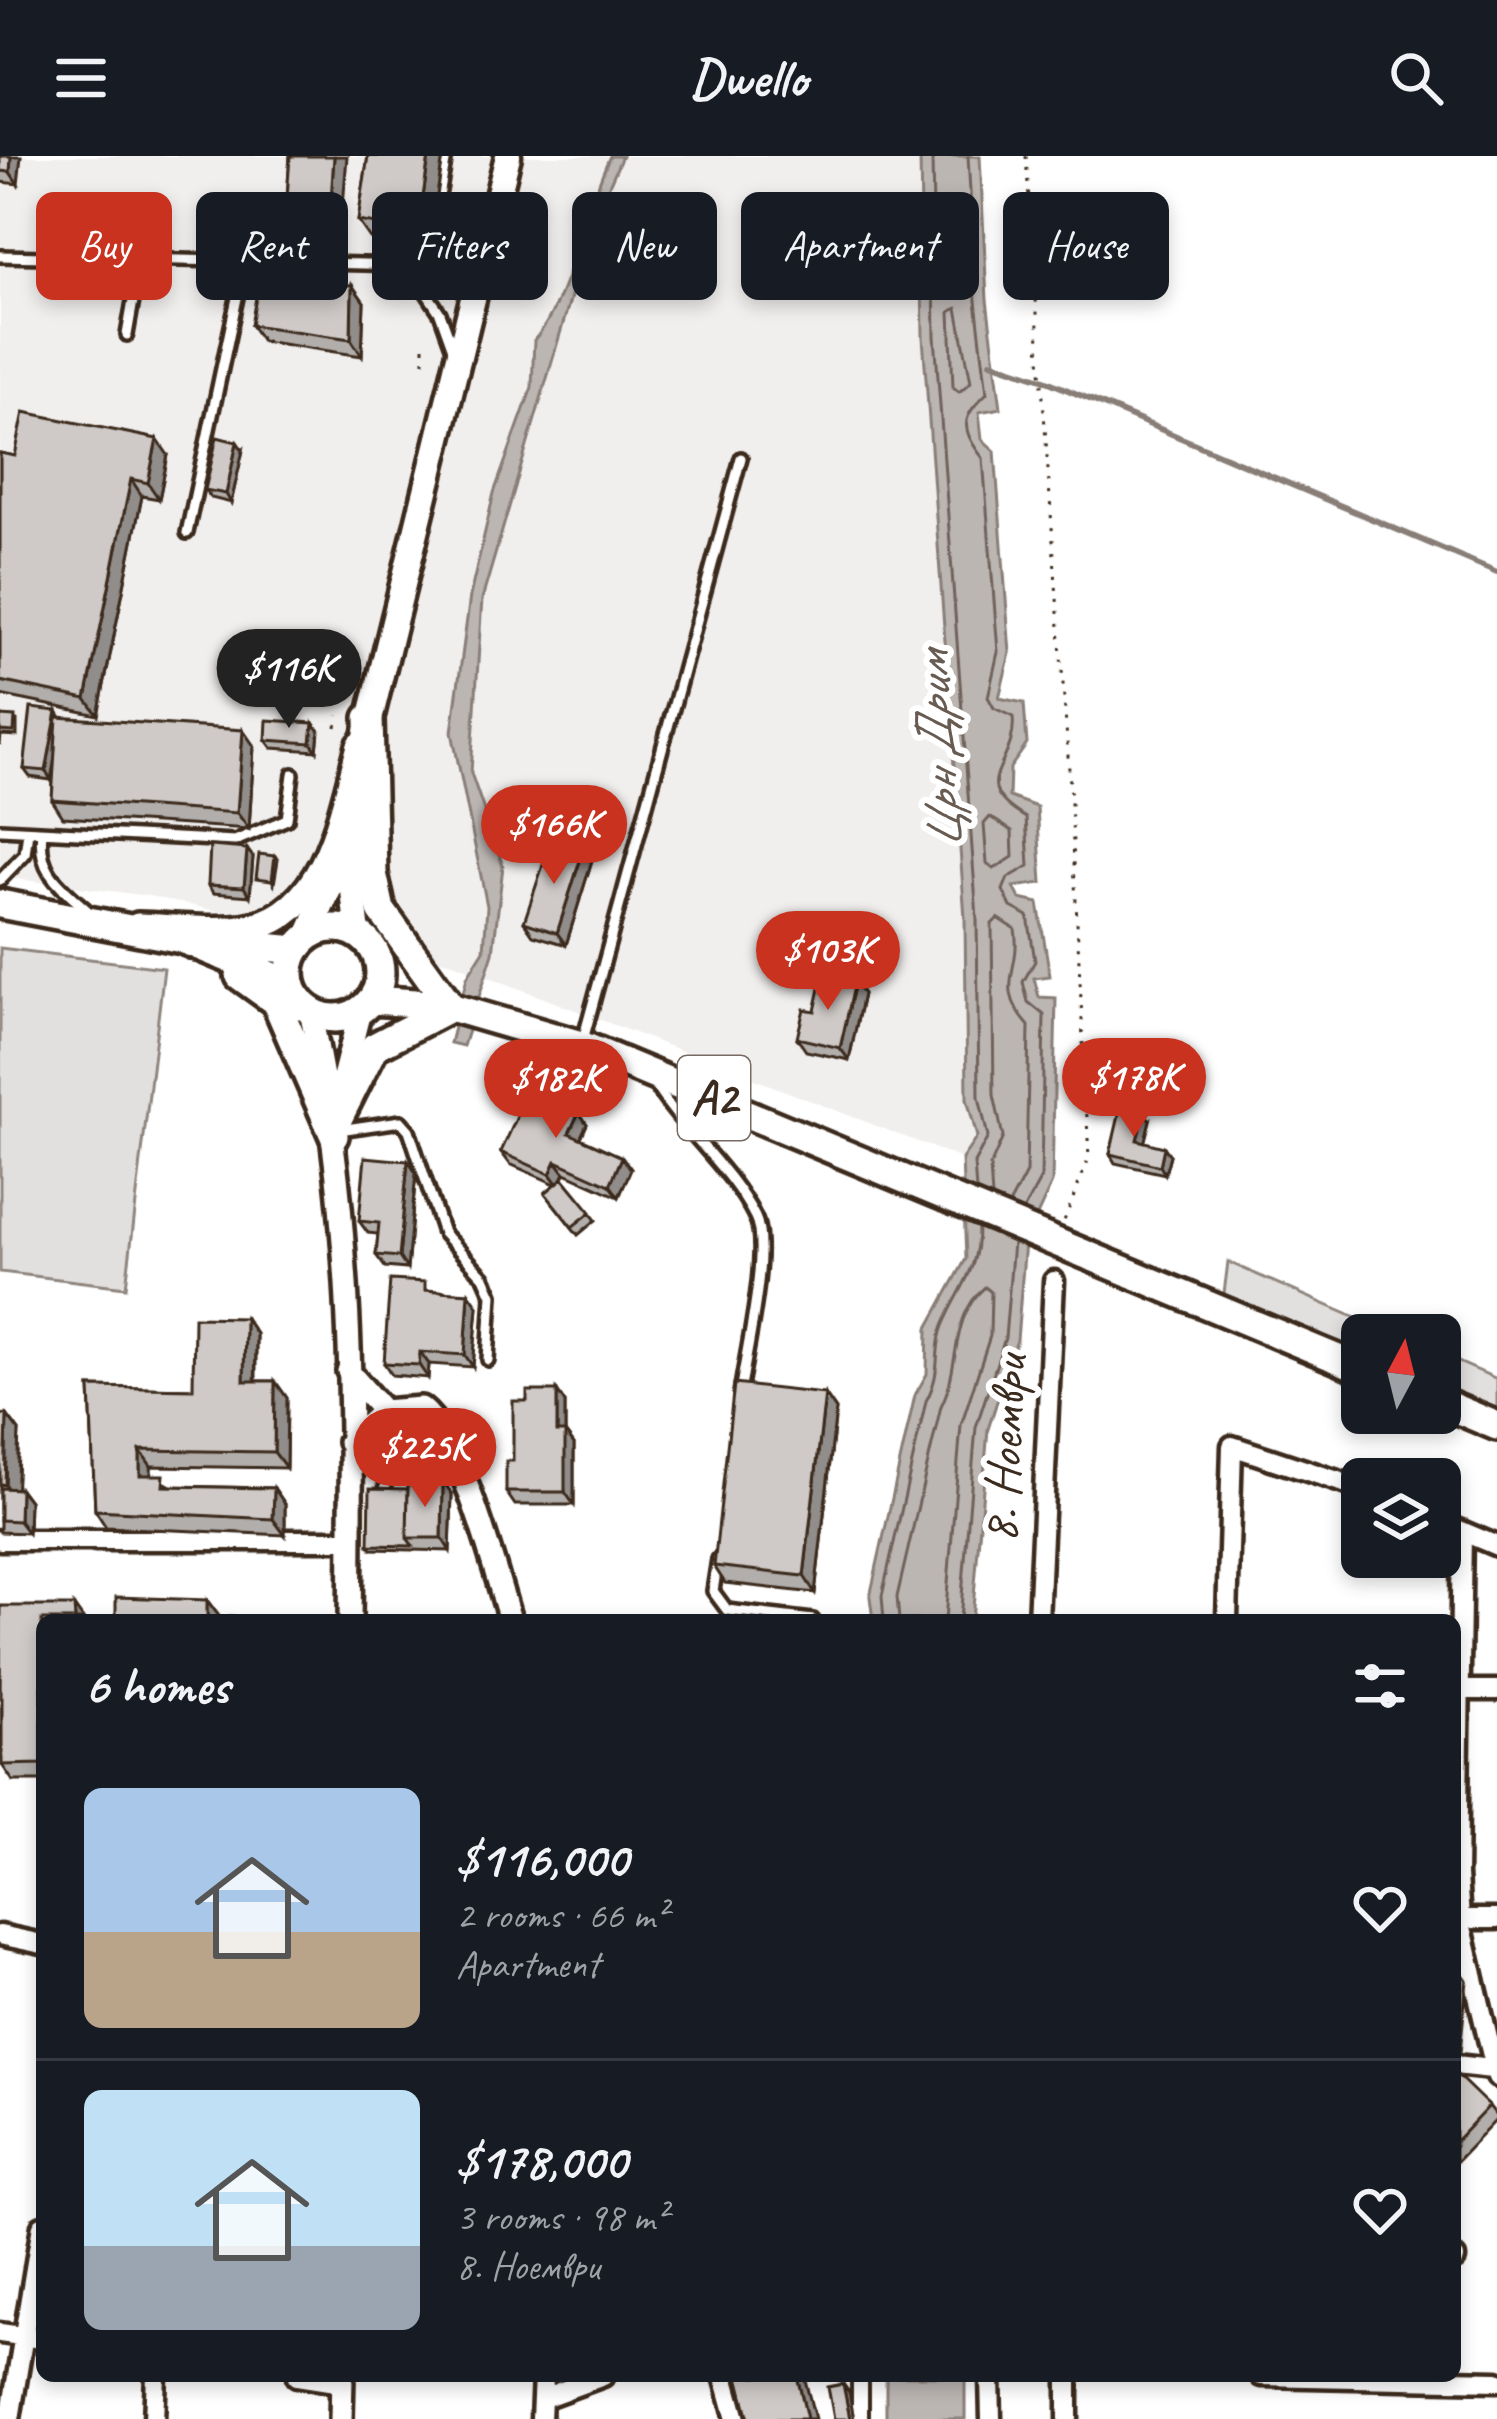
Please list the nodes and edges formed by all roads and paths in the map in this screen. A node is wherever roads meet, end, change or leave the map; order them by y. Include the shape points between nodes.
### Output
1 (446, 156) edge
2 (508, 156) edge
3 (1026, 156) edge
4 (440, 192) edge
5 (499, 192) edge
6 (0, 256) edge
7 (36, 257) edge
8 (133, 300) edge
9 (237, 300) edge
10 (431, 300) edge
11 (471, 300) edge
12 (127, 335) dead end
13 (424, 345) dead end
14 (456, 357) junction
15 (424, 362) dead end
16 (741, 458) dead end
17 (187, 533) dead end
18 (338, 715) dead end
19 (369, 718) junction
20 (336, 727) dead end
21 (293, 773) dead end
22 (0, 829) edge
23 (28, 831) junction
24 (42, 832) junction
25 (348, 847) junction
26 (0, 880) edge
27 (0, 904) edge
28 (99, 920) junction
29 (138, 927) junction
30 (358, 934) junction
31 (182, 939) junction
32 (302, 943) junction
33 (377, 956) junction
34 (291, 984) junction
35 (366, 1005) junction
36 (450, 1007) junction
37 (310, 1011) junction
38 (581, 1045) junction
39 (647, 1072) junction
40 (334, 1128) junction
41 (1051, 1240) junction
42 (1054, 1281) dead end
43 (488, 1360) dead end
44 (1341, 1360) edge
45 (348, 1371) junction
46 (383, 1411) junction
47 (738, 1411) edge
48 (1461, 1411) edge
49 (1497, 1426) edge
50 (350, 1442) junction
51 (1341, 1482) edge
52 (387, 1516) edge
53 (1462, 1531) joint
54 (361, 1539) junction
55 (0, 1540) edge
56 (719, 1546) edge
57 (1497, 1546) edge
58 (351, 1614) edge
59 (508, 1614) edge
60 (761, 1614) edge
61 (1038, 1614) edge
62 (1227, 1614) edge
63 (1459, 1614) edge
64 (1461, 1690) edge
65 (1497, 1690) edge
66 (1461, 1919) edge
67 (1497, 1919) edge
68 (1461, 1931) edge
69 (0, 1935) edge
70 (36, 1942) edge
71 (1461, 2067) edge
72 (1495, 2073) edge
73 (36, 2257) edge
74 (0, 2333) edge
75 (21, 2336) junction
76 (36, 2338) edge
77 (1461, 2379) edge
78 (1497, 2380) edge
79 (156, 2382) edge
80 (342, 2382) edge
81 (544, 2382) edge
82 (586, 2382) edge
83 (726, 2382) edge
84 (860, 2382) edge
85 (990, 2382) edge
86 (1068, 2382) edge
87 (546, 2397) junction
88 (10, 2419) edge
89 (154, 2419) edge
90 (341, 2419) edge
91 (542, 2419) edge
92 (736, 2419) edge
93 (860, 2419) edge
94 (991, 2419) edge
95 (1068, 2419) edge

1 - 4 lane
2 - 5 main road
3 - 41 path via 1089,1157
6 - 7 lane
8 - 12 lane
9 - 17 lane
10 - 14 lane
11 - 14 main road
13 - 15 path
14 - 19 main road
16 - 38 lane
18 - 20 path
19 - 25 main road
19 - 29 main road via 331,857 285,915 237,930
19 - 36 main road via 381,910
21 - 24 lane via 287,819 244,840
22 - 23 lane
23 - 24 lane
23 - 26 lane via 26,854
24 - 28 lane via 39,856 49,878
25 - 30 main road
25 - 32 main road
27 - 28 main road
28 - 29 main road
29 - 31 main road
29 - 40 main road via 276,1002
30 - 32 main road via 325,928
30 - 33 main road, A2
31 - 32 main road
31 - 34 main road
32 - 34 main road
33 - 35 main road via 379,985
33 - 36 main road, A2
34 - 37 main road
35 - 36 main road, A2
35 - 37 main road, A2 via 326,1018
35 - 40 street
36 - 38 main road, A2
36 - 40 main road via 374,1047
37 - 40 street
38 - 39 main road, A2
39 - 41 main road, A2
39 - 47 lane via 758,1221
40 - 43 lane via 401,1121 410,1130 443,1233 492,1295
40 - 45 street
41 - 44 main road, A2
42 - 61 street, 8. Ноември
45 - 46 street
45 - 50 street
46 - 50 street
46 - 52 lane
46 - 59 street via 422,1408 437,1420
48 - 49 main road
50 - 54 street
51 - 62 street via 1232,1446
53 - 57 street
53 - 63 street
54 - 55 street
54 - 58 street
56 - 60 lane via 717,1602
64 - 65 street
66 - 67 street
68 - 72 street
69 - 70 street
71 - 72 street
73 - 75 street
74 - 75 street
75 - 76 street
75 - 88 street
77 - 78 street
79 - 89 street
80 - 90 street
81 - 87 street
82 - 87 street
83 - 92 street
84 - 93 street
85 - 94 street
86 - 95 street
87 - 91 street

